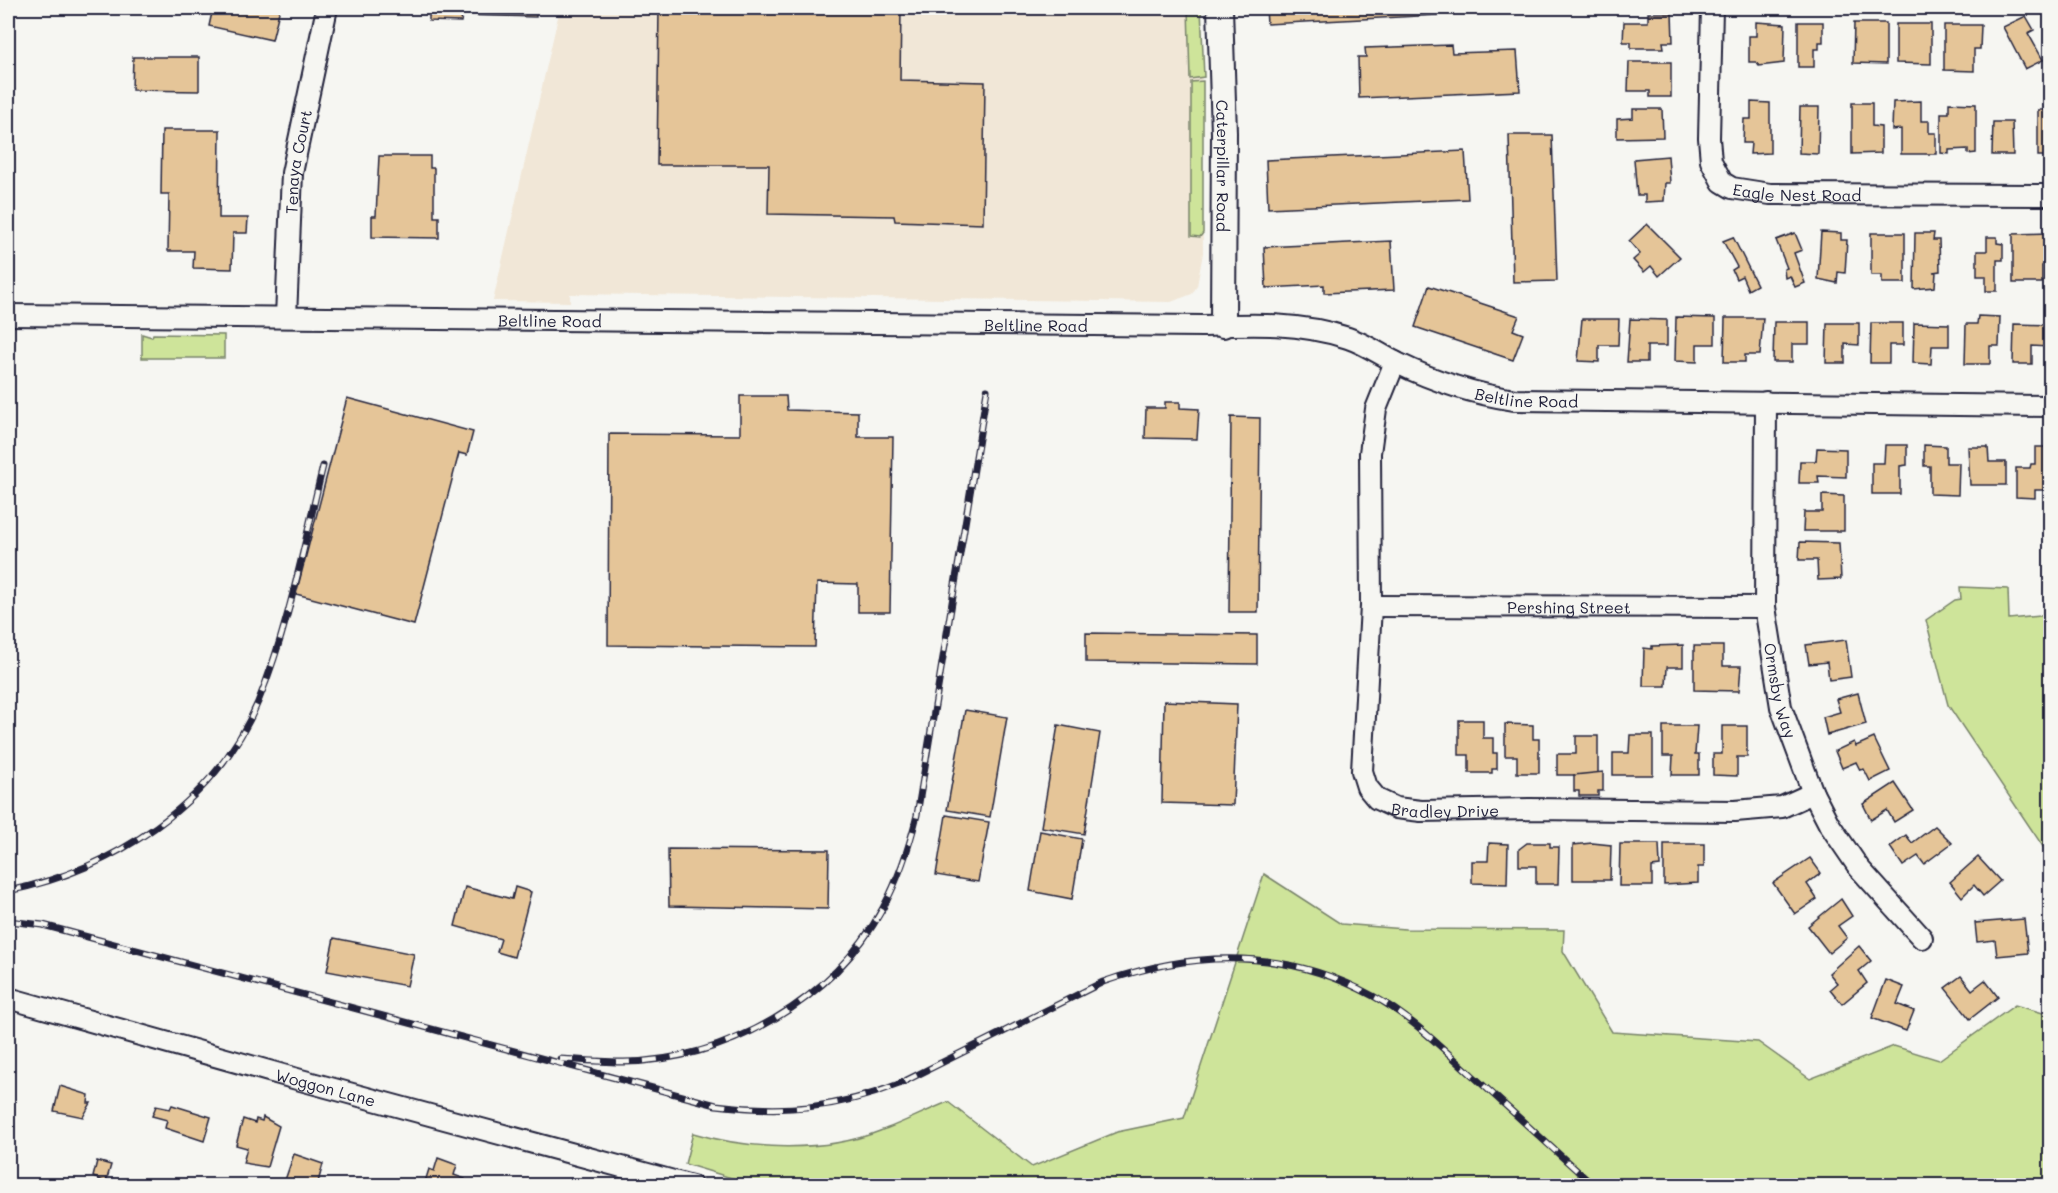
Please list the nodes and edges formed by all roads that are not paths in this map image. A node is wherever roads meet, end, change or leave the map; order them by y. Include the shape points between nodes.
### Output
1 (327, 8) edge
2 (1220, 8) edge
3 (1712, 8) edge
4 (2050, 195) edge
5 (8, 315) edge
6 (286, 317) junction
7 (1223, 325) junction
8 (1395, 362) junction
9 (1766, 402) junction
10 (2050, 406) edge
11 (1371, 606) junction
12 (1765, 607) junction
13 (1813, 793) junction
14 (1922, 938) dead end
15 (8, 998) edge
16 (642, 1178) edge
17 (692, 1185) edge

1 - 6 street, Tenaya Court via 292,173
2 - 7 street, Caterpillar Road
3 - 4 street, Eagle Nest Road via 1709,153 1722,182 1732,188 1770,194
5 - 6 street, Beltline Road
6 - 7 street, Beltline Road
7 - 8 street, Beltline Road via 1292,325 1331,333
8 - 9 street, Beltline Road via 1455,388 1515,400
8 - 11 street, Bradley Drive via 1373,424 1370,453
9 - 10 street, Beltline Road
9 - 12 street, Ormsby Way
11 - 12 street, Pershing Street
11 - 13 street, Bradley Drive via 1362,771 1367,787 1386,804 1421,811 1735,811 1782,807
12 - 13 street, Ormsby Way via 1781,707
13 - 14 street, Ormsby Way via 1859,868
15 - 16 street, Woggon Lane
16 - 17 street, Woggon Lane

